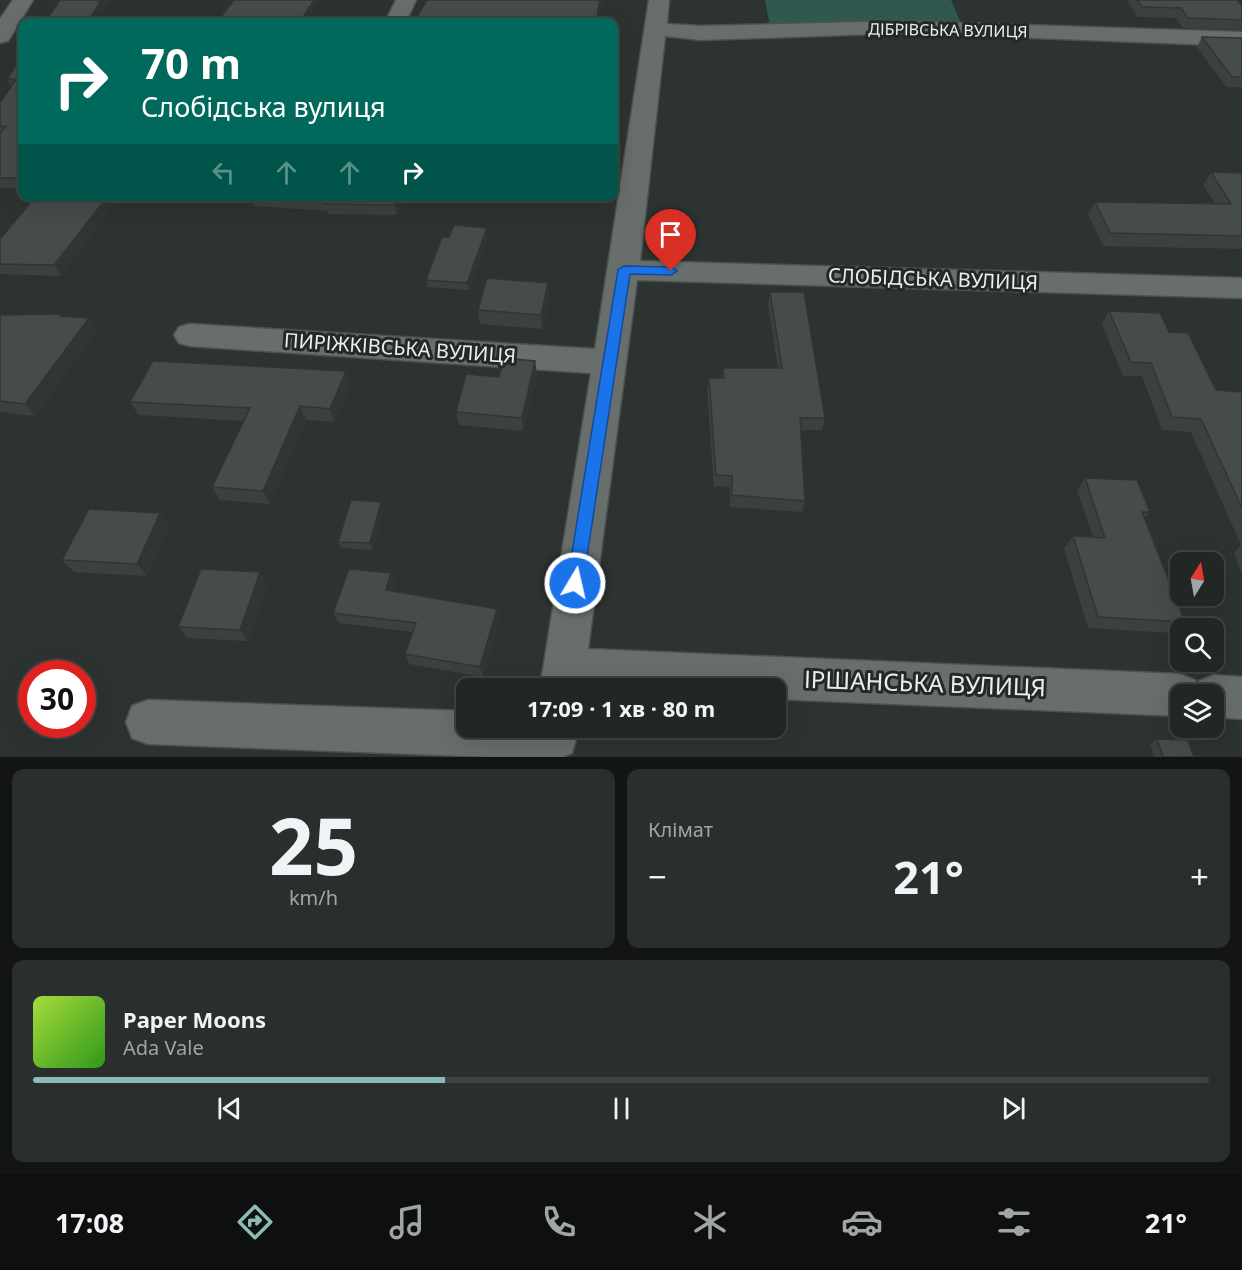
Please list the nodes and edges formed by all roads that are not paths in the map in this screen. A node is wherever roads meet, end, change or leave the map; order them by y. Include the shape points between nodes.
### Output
1 (23, 0) edge
2 (406, 0) edge
3 (658, 0) edge
4 (398, 18) edge
5 (655, 30) junction
6 (0, 36) edge
7 (1242, 39) edge
8 (627, 143) edge
9 (624, 270) junction
10 (1242, 288) edge
11 (190, 335) dead end
12 (609, 362) junction
13 (562, 678) edge
14 (786, 685) edge
15 (1170, 695) edge
16 (1224, 697) edge
17 (1242, 698) edge
18 (148, 722) dead end
19 (556, 740) edge

1 - 6 street
2 - 4 street
3 - 5 street
5 - 7 street, ДІБРІВСЬКА ВУЛИЦЯ via 701,33 902,27
5 - 8 street
8 - 9 street
9 - 10 street, СЛОБІДСЬКА ВУЛИЦЯ
9 - 12 street
11 - 12 street, ПИРІЖКІВСЬКА ВУЛИЦЯ
12 - 13 street
14 - 15 street, ІРШАНСЬКА ВУЛИЦЯ
16 - 17 street
18 - 19 street

